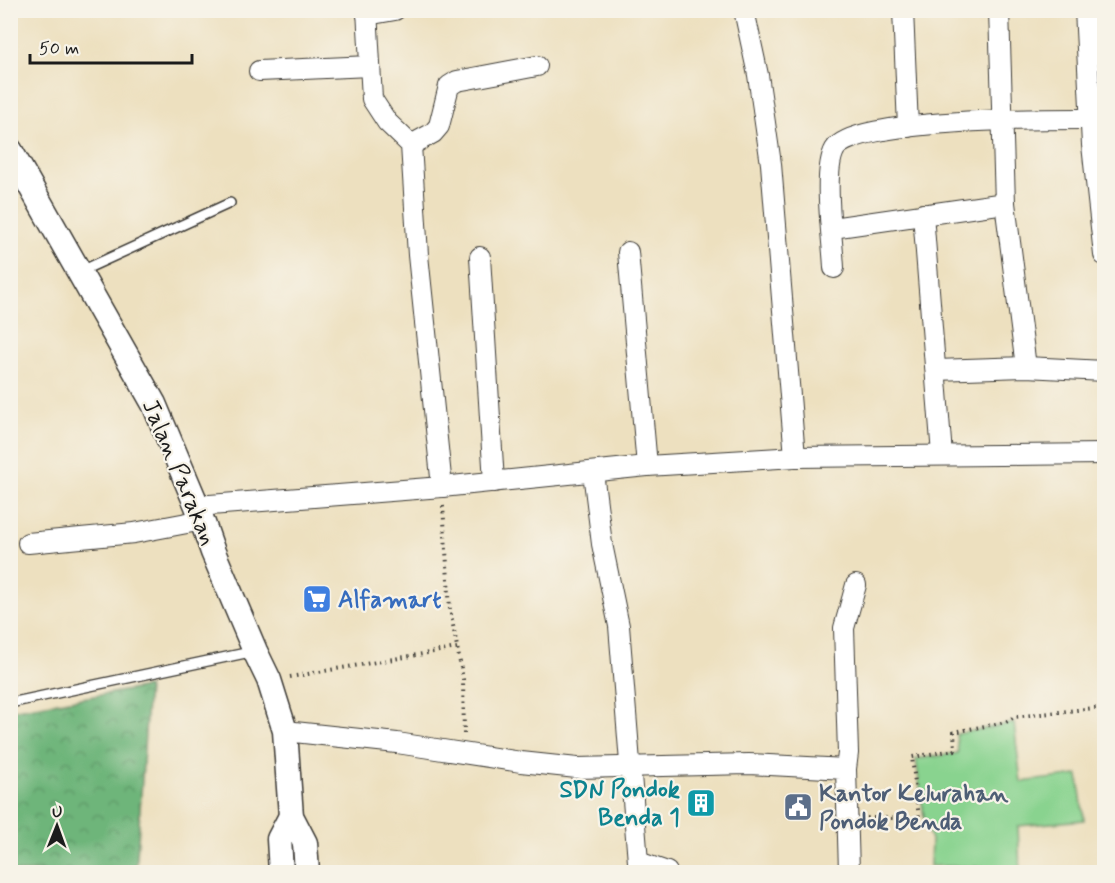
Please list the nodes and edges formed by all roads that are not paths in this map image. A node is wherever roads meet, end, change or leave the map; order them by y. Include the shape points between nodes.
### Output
1 (395, 10) edge
2 (744, 10) edge
3 (903, 10) edge
4 (999, 10) edge
5 (1085, 10) edge
6 (367, 13) edge
7 (370, 66) junction
8 (537, 66) dead end
9 (259, 71) dead end
10 (1091, 119) junction
11 (1001, 120) junction
12 (908, 127) junction
13 (411, 145) junction
14 (1098, 145) edge
15 (11, 154) edge
16 (230, 203) dead end
17 (1005, 203) junction
18 (923, 214) junction
19 (832, 228) junction
20 (628, 252) dead end
21 (1104, 255) edge
22 (480, 257) dead end
23 (834, 268) dead end
24 (80, 272) junction
25 (1026, 367) junction
26 (936, 370) junction
27 (1104, 371) edge
28 (1104, 454) edge
29 (942, 455) junction
30 (795, 457) junction
31 (647, 466) junction
32 (593, 472) junction
33 (494, 482) junction
34 (442, 487) junction
35 (200, 513) junction
36 (28, 543) dead end
37 (856, 585) dead end
38 (255, 651) junction
39 (10, 703) edge
40 (285, 731) junction
41 (629, 767) junction
42 (846, 769) junction
43 (291, 816) junction
44 (281, 873) edge
45 (307, 873) edge
46 (668, 873) edge
47 (849, 873) edge

1 - 6 street
2 - 30 street via 771,164
3 - 12 street
4 - 11 street
5 - 10 street
6 - 7 street
7 - 9 street
7 - 13 street via 372,99 387,122
8 - 13 street via 457,81 449,86 439,126
10 - 11 street
10 - 14 street
11 - 12 street
11 - 17 street
12 - 19 street via 846,138 835,149 829,189
13 - 34 street
14 - 21 street
15 - 24 street, Jalan Parakan
16 - 24 lane
17 - 18 street
17 - 25 street
18 - 19 street
18 - 26 street
19 - 23 street
20 - 31 street
22 - 33 street
24 - 35 street, Jalan Parakan via 154,404
25 - 26 street
25 - 27 street
26 - 29 street
28 - 29 street
29 - 30 street
30 - 31 street
31 - 32 street
32 - 33 street
32 - 41 street via 602,544 619,626
33 - 34 street
34 - 35 street
35 - 36 street via 135,533
35 - 38 street, Jalan Parakan
37 - 42 street via 844,628
38 - 39 lane
38 - 40 street, Jalan Parakan
40 - 41 street via 396,742 552,766
40 - 43 street, Jalan Parakan
41 - 42 street via 749,764
41 - 46 street via 638,862
42 - 47 street
43 - 44 street, Jalan Parakan via 279,839
43 - 45 street, Jalan Parakan via 305,843

